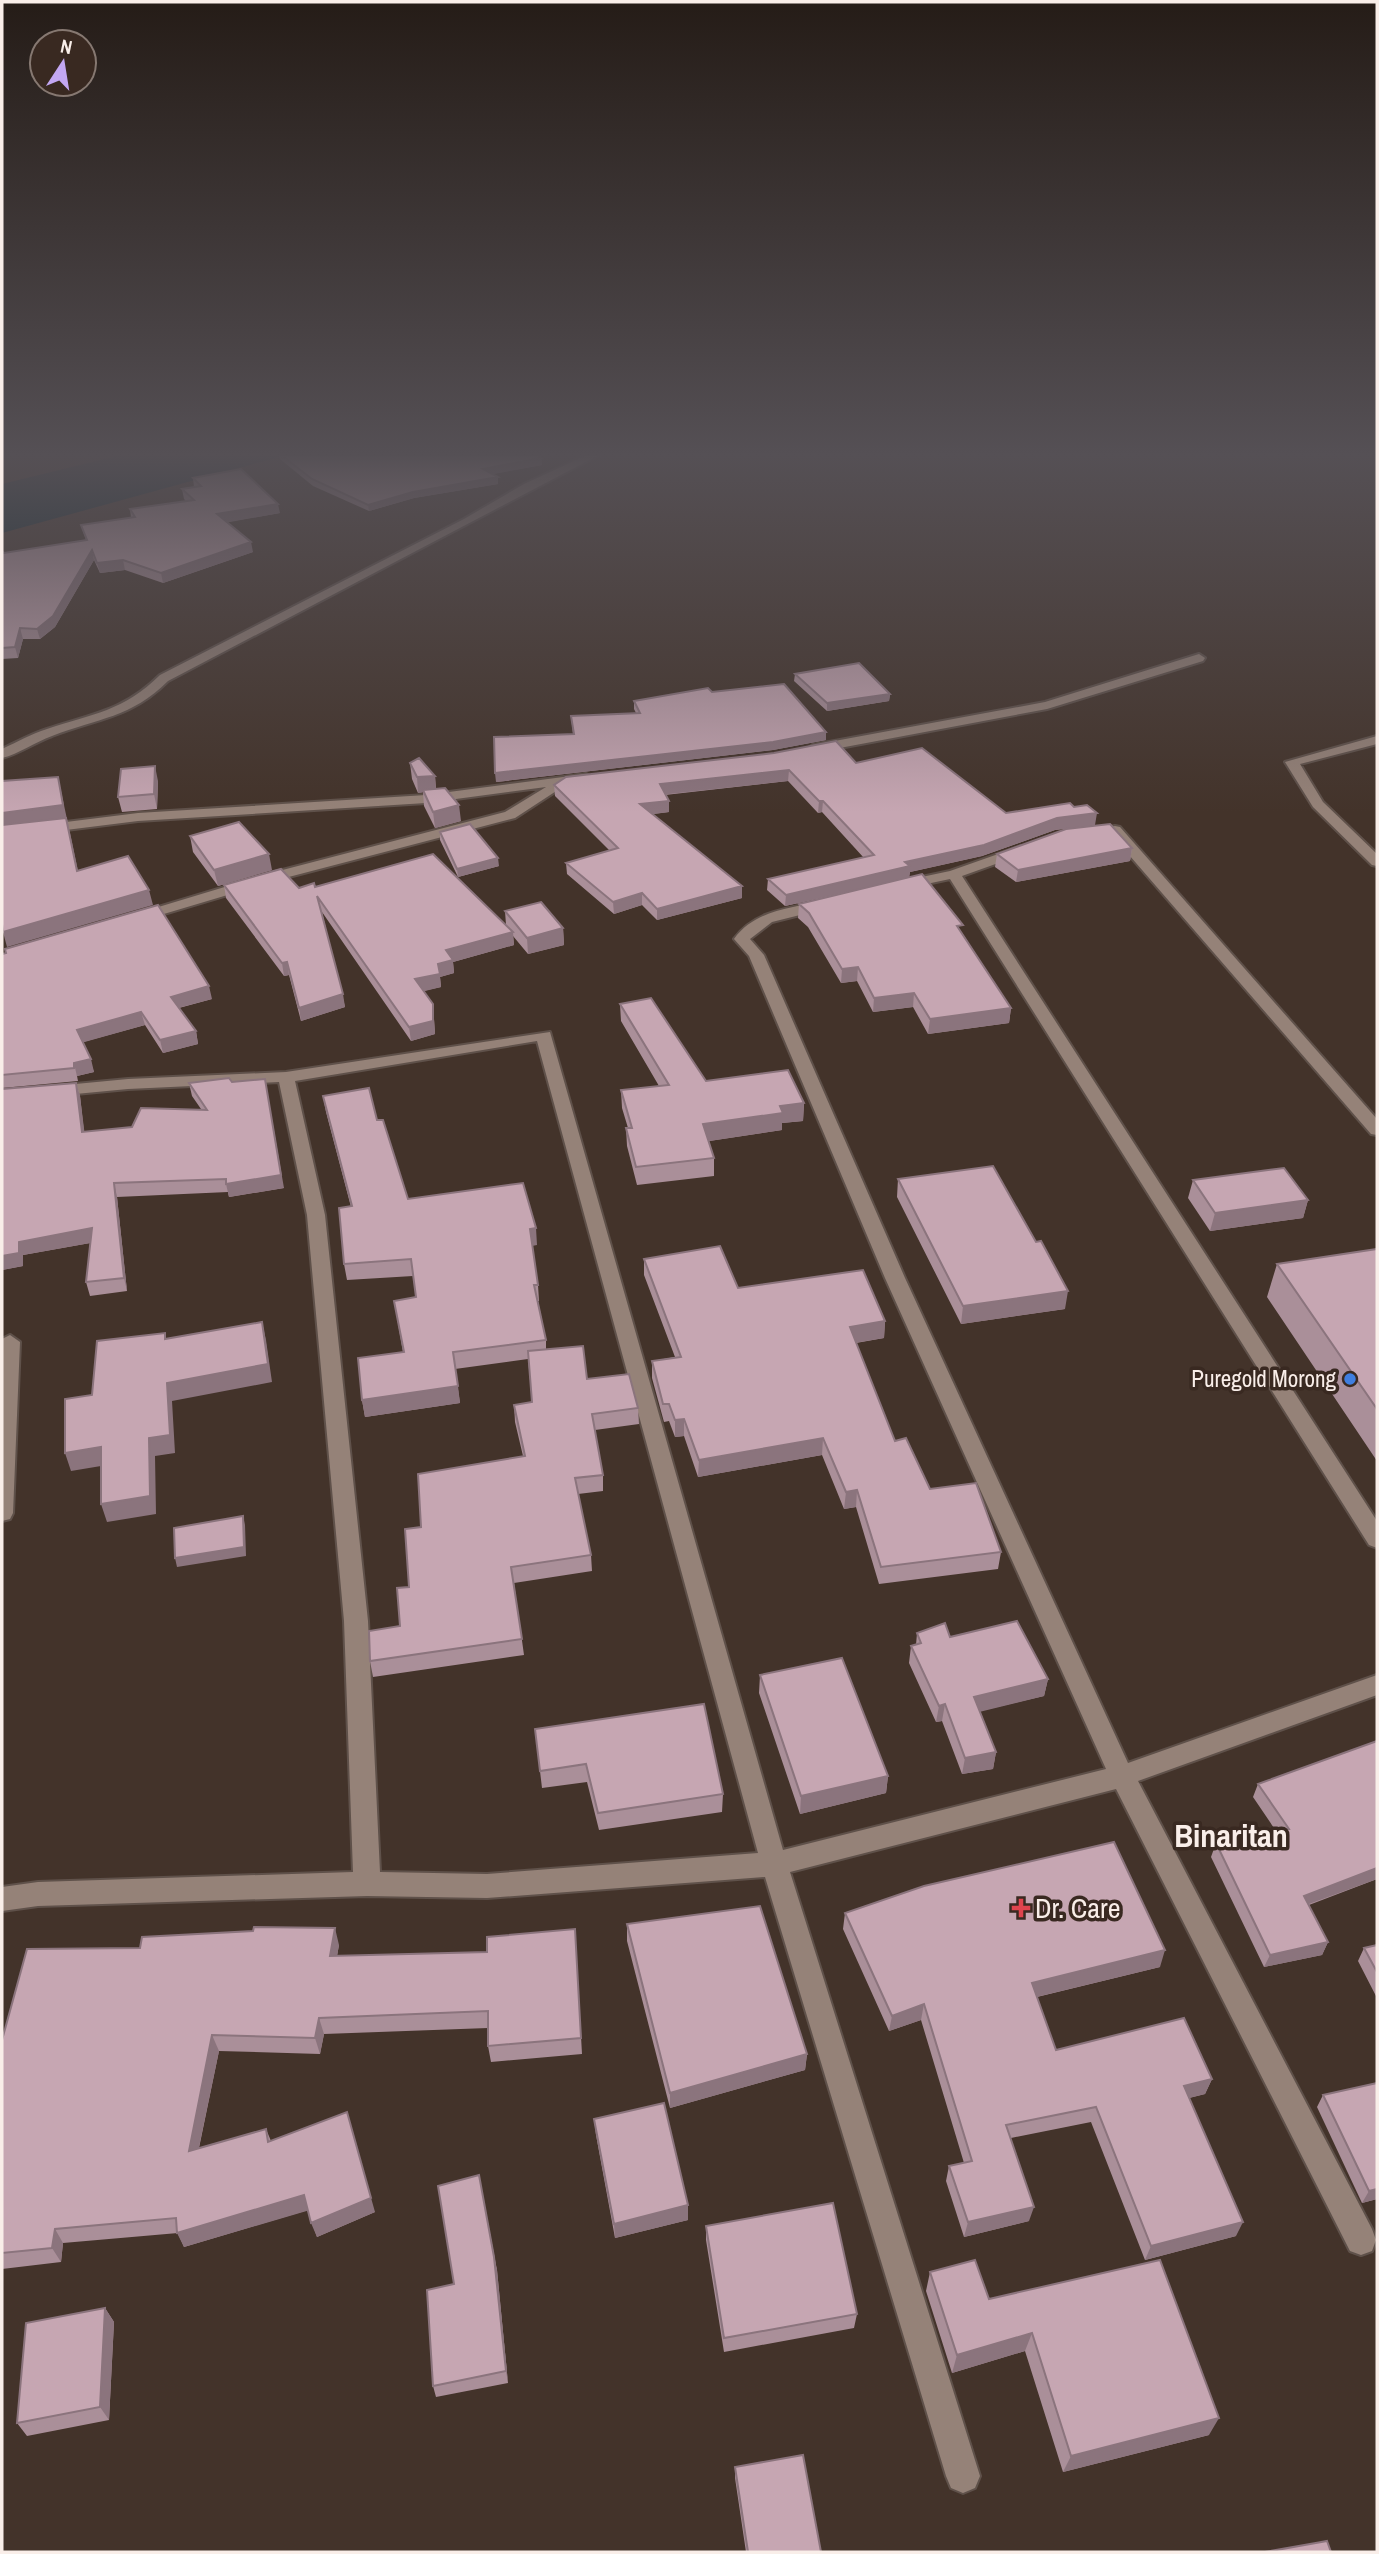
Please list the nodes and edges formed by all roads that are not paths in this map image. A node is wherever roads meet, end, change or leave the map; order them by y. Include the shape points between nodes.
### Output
1 (364, 574) edge
2 (1199, 658) dead end
3 (1377, 740) edge
4 (798, 752) edge
5 (2, 754) edge
6 (595, 777) edge
7 (568, 780) junction
8 (1101, 830) edge
9 (2, 834) edge
10 (1037, 844) edge
11 (1377, 862) edge
12 (954, 874) junction
13 (892, 888) edge
14 (842, 901) edge
15 (117, 924) edge
16 (286, 1077) junction
17 (2, 1096) edge
18 (1377, 1130) edge
19 (10, 1342) dead end
20 (2, 1513) edge
21 (1377, 1539) edge
22 (1377, 1685) edge
23 (1122, 1776) junction
24 (775, 1864) junction
25 (368, 1884) junction
26 (2, 1899) edge
27 (1361, 2240) dead end
28 (963, 2476) dead end

1 - 5 street via 185,666 116,715 48,733
2 - 4 street via 1047,705
3 - 11 street via 1292,762 1318,804
6 - 7 street
7 - 9 street via 426,799 138,817
7 - 15 street via 510,815 276,876
8 - 18 street via 1114,829
10 - 12 street
12 - 13 street
12 - 21 street
14 - 23 street via 782,914 747,930 742,939 756,955 895,1278
16 - 17 street via 128,1084
16 - 24 street via 544,1035
16 - 25 street via 316,1215 356,1621
19 - 20 street
22 - 23 street
23 - 24 street
23 - 27 street
24 - 25 street via 487,1886
24 - 28 street
25 - 26 street via 38,1894

